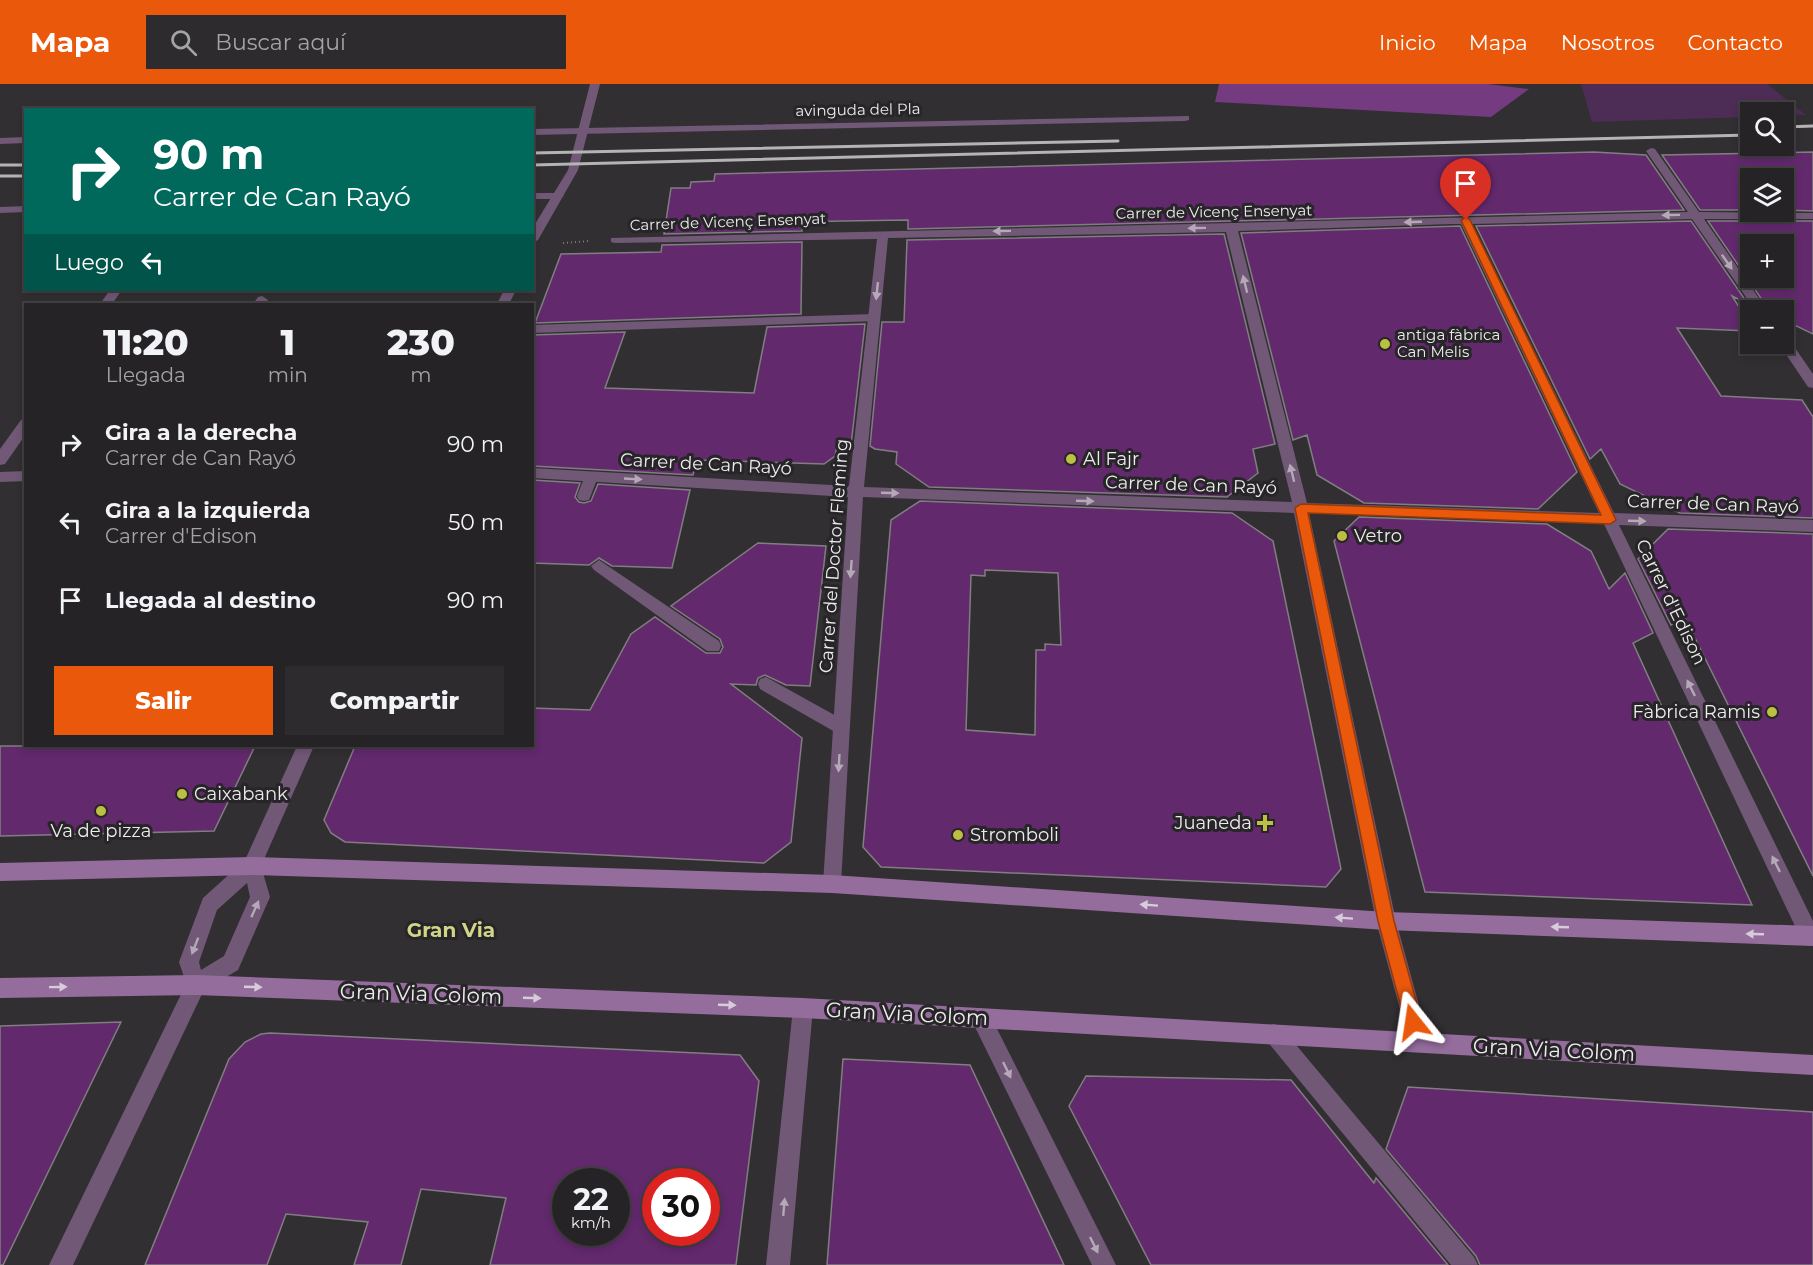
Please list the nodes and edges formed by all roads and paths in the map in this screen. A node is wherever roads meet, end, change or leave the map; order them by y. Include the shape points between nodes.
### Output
1 (595, 84) edge
2 (1185, 118) dead end
3 (534, 132) edge
4 (583, 132) junction
5 (24, 140) edge
6 (0, 141) edge
7 (1651, 151) dead end
8 (534, 196) edge
9 (558, 196) junction
10 (24, 209) edge
11 (0, 210) edge
12 (1694, 215) junction
13 (1813, 216) edge
14 (1466, 220) junction
15 (1232, 228) junction
16 (883, 233) junction
17 (534, 237) edge
18 (615, 240) joint
19 (556, 243) dead end
20 (1754, 300) edge
21 (874, 318) junction
22 (534, 329) edge
23 (1792, 354) edge
24 (1795, 359) junction
25 (1813, 359) edge
26 (1813, 384) edge
27 (24, 426) edge
28 (0, 460) edge
29 (534, 473) edge
30 (24, 476) edge
31 (0, 477) edge
32 (591, 477) junction
33 (856, 492) junction
34 (584, 496) dead end
35 (1301, 508) junction
36 (1610, 520) junction
37 (1813, 526) edge
38 (598, 566) dead end
39 (713, 646) dead end
40 (765, 684) dead end
41 (842, 727) junction
42 (305, 747) edge
43 (252, 866) junction
44 (0, 872) edge
45 (832, 884) junction
46 (1386, 921) junction
47 (1812, 936) edge
48 (196, 985) junction
49 (0, 988) edge
50 (802, 1008) junction
51 (981, 1018) junction
52 (1274, 1034) junction
53 (1419, 1042) junction
54 (1813, 1065) edge
55 (62, 1265) edge
56 (778, 1265) edge
57 (1104, 1265) edge
58 (1466, 1265) edge

1 - 4 street
2 - 4 street, avinguda del Pla
3 - 4 street, avinguda del Pla
4 - 9 street via 573,170
5 - 6 street
7 - 12 street
8 - 9 street
9 - 17 street
10 - 11 street
12 - 13 street, Carrer de Vicenç Ensenyat
12 -> 14 street, Carrer de Vicenç Ensenyat
12 -> 20 street
14 -> 15 street, Carrer de Vicenç Ensenyat
14 - 36 street, Carrer d'Edison
15 -> 16 street, Carrer de Vicenç Ensenyat
35 -> 15 street
16 - 18 street, Carrer de Vicenç Ensenyat
16 -> 21 street, Carrer del Doctor Fleming
18 - 19 path
21 - 22 street
21 - 33 street, Carrer del Doctor Fleming
23 - 24 street
24 - 25 street
24 - 26 street
27 - 28 street
29 - 32 street, Carrer de Can Rayó
30 - 31 street
32 -> 33 street, Carrer de Can Rayó
32 - 34 street
33 -> 35 street, Carrer de Can Rayó
33 -> 41 street, Carrer del Doctor Fleming
35 - 36 street, Carrer de Can Rayó
35 - 46 street
36 -> 37 street, Carrer de Can Rayó
47 -> 36 street, Carrer d'Edison
38 - 39 street
40 - 41 street
41 -> 45 street, Carrer del Doctor Fleming
42 - 43 street
43 - 44 main road
43 - 45 main road
43 -> 48 street via 210,904 189,962
48 -> 43 street via 231,963 260,897
46 -> 45 main road
47 -> 46 main road
46 - 53 street
49 -> 48 main road, Gran Via Colom
48 -> 50 main road, Gran Via Colom
48 - 55 street
50 - 51 main road, Gran Via Colom
56 -> 50 street
51 - 52 main road, Gran Via Colom
51 -> 57 street
52 - 53 main road, Gran Via Colom
52 - 58 street
53 - 54 main road, Gran Via Colom

